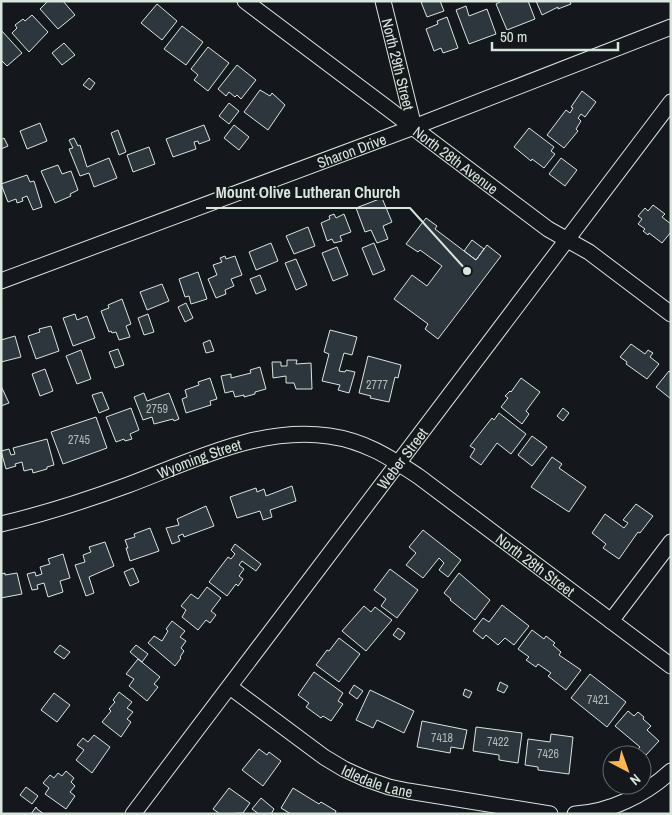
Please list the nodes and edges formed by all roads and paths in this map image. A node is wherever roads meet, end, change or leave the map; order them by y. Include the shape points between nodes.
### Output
1 (245, 1) edge
2 (383, 1) edge
3 (671, 28) edge
4 (671, 102) edge
5 (414, 127) junction
6 (567, 239) junction
7 (1, 281) edge
8 (671, 314) edge
9 (398, 463) junction
10 (1, 524) edge
11 (671, 542) edge
12 (611, 621) junction
13 (671, 666) edge
14 (230, 687) junction
15 (671, 771) edge
16 (133, 814) edge
17 (550, 814) edge
18 (575, 814) edge

1 - 5 street, North 28th Avenue
2 - 5 street, North 29th Street
3 - 5 street, Sharon Drive
4 - 6 street, Weber Street
5 - 6 street, North 28th Avenue via 548,229
5 - 7 street, Sharon Drive
6 - 8 street, North 28th Avenue
6 - 9 street, Weber Street
9 - 10 street, Wyoming Street via 379,451 330,436 272,436 227,447 112,491
9 - 12 street, North 28th Street
9 - 14 street, Weber Street
11 - 12 street
12 - 13 street, North 28th Street
14 - 16 street, Weber Street
14 - 17 street, Idledale Lane via 324,757 366,779 408,791
15 - 18 street via 630,800

